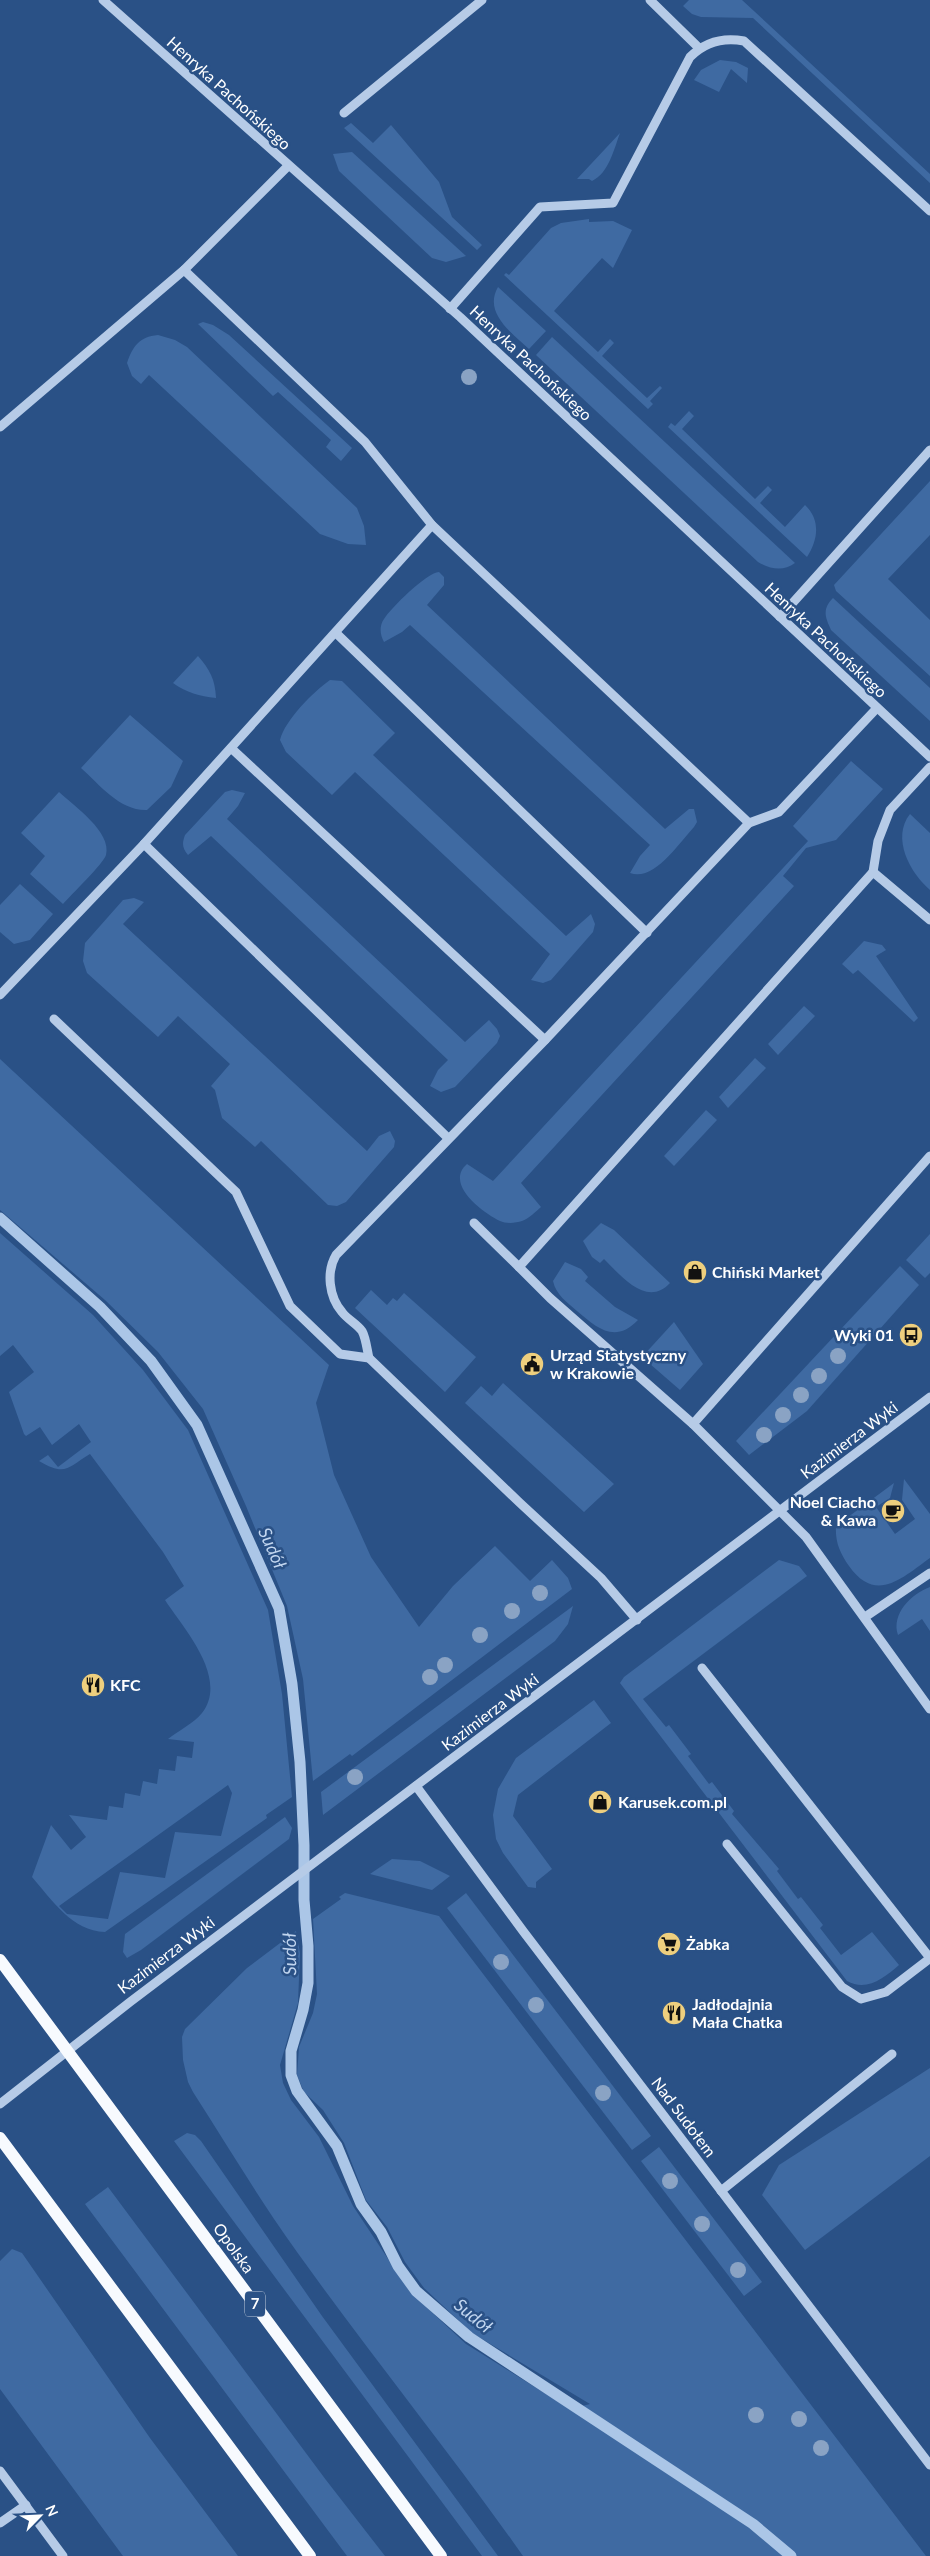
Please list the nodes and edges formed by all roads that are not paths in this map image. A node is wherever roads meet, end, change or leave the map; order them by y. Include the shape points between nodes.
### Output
1 (102, 0) edge
2 (482, 0) edge
3 (650, 0) edge
4 (699, 48) junction
5 (344, 113) dead end
6 (288, 166) junction
7 (930, 211) edge
8 (184, 270) junction
9 (450, 310) junction
10 (0, 427) edge
11 (930, 450) edge
12 (432, 525) junction
13 (780, 617) junction
14 (336, 633) junction
15 (877, 708) junction
16 (231, 748) junction
17 (930, 757) edge
18 (930, 768) edge
19 (749, 823) junction
20 (144, 844) junction
21 (873, 872) junction
22 (930, 920) edge
23 (647, 933) junction
24 (0, 995) edge
25 (54, 1019) dead end
26 (545, 1040) junction
27 (448, 1138) junction
28 (930, 1156) edge
29 (474, 1223) dead end
30 (519, 1267) junction
31 (369, 1358) junction
32 (930, 1397) edge
33 (693, 1424) junction
34 (781, 1511) junction
35 (930, 1573) edge
36 (865, 1617) junction
37 (637, 1620) junction
38 (702, 1668) dead end
39 (930, 1709) edge
40 (416, 1786) junction
41 (727, 1844) dead end
42 (929, 1959) edge
43 (0, 1960) edge
44 (68, 2051) junction
45 (892, 2054) dead end
46 (0, 2104) edge
47 (0, 2138) edge
48 (721, 2191) junction
49 (930, 2465) edge
50 (0, 2471) edge
51 (26, 2506) junction
52 (0, 2523) edge
53 (63, 2556) edge
54 (310, 2556) edge
55 (441, 2556) edge

1 - 6 street, Henryka Pachońskiego
2 - 5 street
3 - 4 street
4 - 7 street via 721,40 744,41
4 - 9 street via 678,76 613,203 540,207
6 - 8 street
6 - 9 street, Henryka Pachońskiego
8 - 10 street
8 - 12 street via 365,442
9 - 13 street, Henryka Pachońskiego
11 - 13 street
12 - 14 street
12 - 19 street
13 - 15 street, Henryka Pachońskiego
14 - 16 street
14 - 23 street
15 - 17 street, Henryka Pachońskiego
15 - 19 street via 779,812
16 - 20 street
16 - 26 street
18 - 21 street via 890,810 878,841
19 - 23 street
20 - 24 street
20 - 27 street
21 - 22 street
21 - 30 street
23 - 26 street
25 - 31 street via 236,1192 290,1306 340,1354
26 - 27 street
27 - 31 street via 336,1255 332,1263 330,1282 334,1297 341,1311 362,1332
28 - 33 street
29 - 30 street
30 - 33 street
31 - 37 street via 601,1578
32 - 34 street, Kazimierza Wyki
33 - 34 street
34 - 36 street via 806,1537
34 - 37 street, Kazimierza Wyki
35 - 36 street
36 - 39 street
37 - 40 street, Kazimierza Wyki
38 - 42 street
40 - 44 street, Kazimierza Wyki
40 - 48 street, Nad Sudołem
41 - 42 street via 851,1994 861,1999 886,1992
43 - 44 main road, Opolska / 7
44 - 46 street, Kazimierza Wyki
44 - 55 main road, Opolska / 7
45 - 48 street
47 - 54 main road
48 - 49 street, Nad Sudołem
50 - 51 street
51 - 52 street
51 - 53 street

